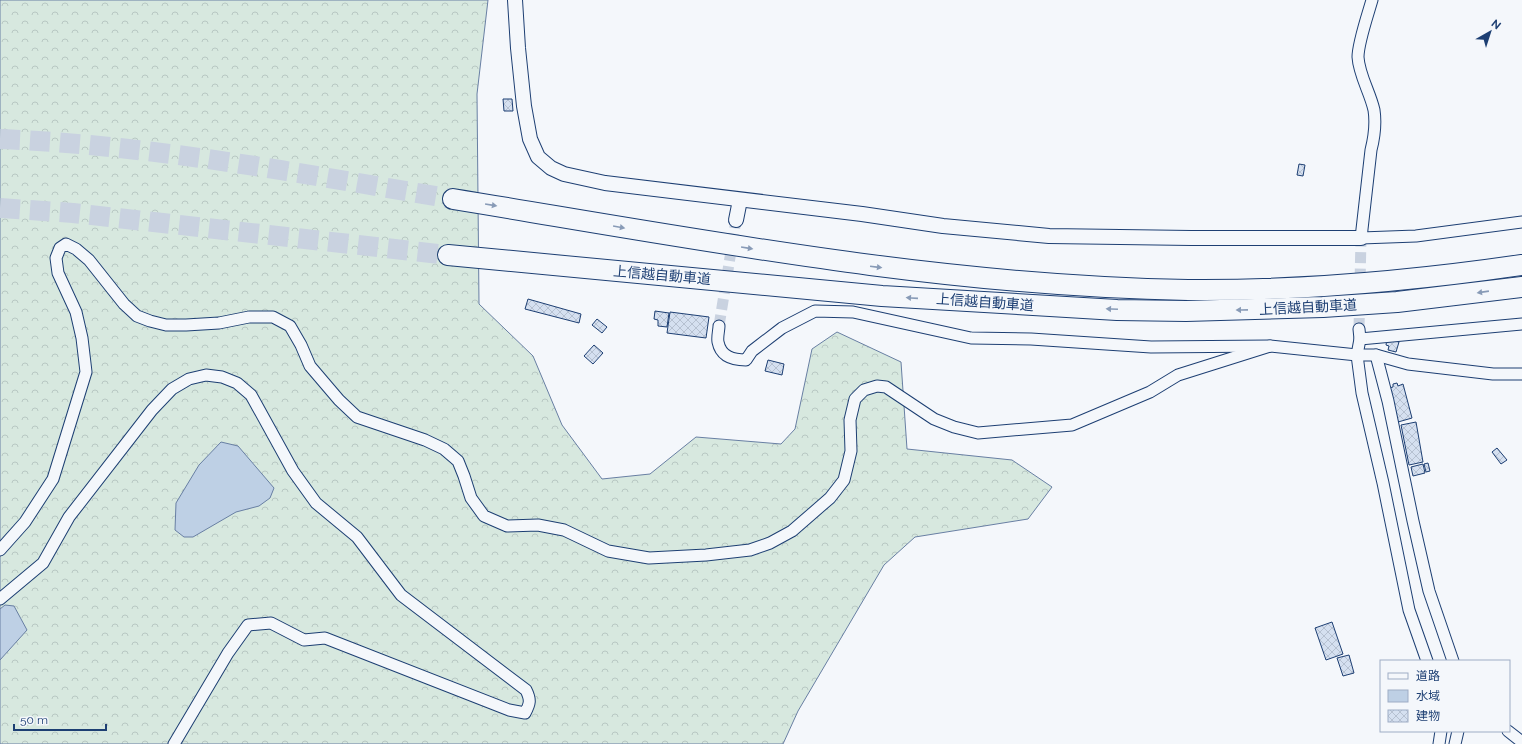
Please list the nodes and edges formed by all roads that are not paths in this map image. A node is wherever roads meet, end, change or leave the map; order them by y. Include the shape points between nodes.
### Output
1 (515, 0) edge
2 (1372, 0) edge
3 (453, 199) tunnel mouth
4 (740, 200) junction
5 (736, 220) tunnel mouth
6 (1522, 222) edge
7 (1361, 238) junction
8 (448, 255) tunnel mouth
9 (1522, 265) edge
10 (1522, 287) edge
11 (1522, 324) edge
12 (719, 326) tunnel mouth
13 (1270, 346) junction
14 (1357, 355) junction
15 (1376, 355) junction
16 (1522, 374) edge
17 (0, 550) edge
18 (0, 599) edge
19 (1427, 660) edge
20 (1453, 660) edge
21 (1442, 732) edge
22 (1458, 732) edge
23 (1509, 732) edge
24 (1522, 742) edge
25 (174, 744) edge
26 (1440, 744) edge
27 (1455, 744) edge

1 - 4 street via 524,106 530,139 538,157 551,168 564,174
2 - 7 street via 1358,56 1374,111 1374,137
3 -> 9 highway, 上信越自動車道 via 835,261 968,277 1046,283 1189,290 1256,289 1395,280
4 - 5 street
4 - 7 street via 944,226 1049,236
6 - 7 street via 1416,236
10 -> 8 highway, 上信越自動車道 via 1397,302 1323,307 1186,312 1117,310 882,296
11 - 14 street via 1359,334
12 - 13 street via 718,342 724,354 734,360 746,360 752,351 782,328 815,311 852,312 971,338 1151,347
13 - 14 street
13 - 17 street via 1178,375 1150,392 1072,426 978,433 934,419 886,387 877,386 864,390 855,399 850,420 851,451 844,480 830,498 792,531 750,550 649,558 608,551 564,530 538,525 507,526 484,516 470,498 458,461 444,448 426,440 357,417 310,366 290,326 273,317 249,317 219,323 186,325 150,322 136,316 89,260 66,244 60,248 56,258 58,274 76,312 86,372 53,479 25,522
14 - 15 street
14 - 19 street via 1362,393 1409,610
15 - 16 street via 1408,364 1493,374
15 - 20 street via 1429,592
18 - 25 street via 43,562 69,516 152,410 172,389 188,379 206,375 222,377 237,383 251,395 293,471 316,503 357,537 401,595 526,690 530,698 530,705 525,713 508,710 325,638 304,640 271,623 248,626 228,653
21 - 26 street
22 - 27 street
23 - 24 street

